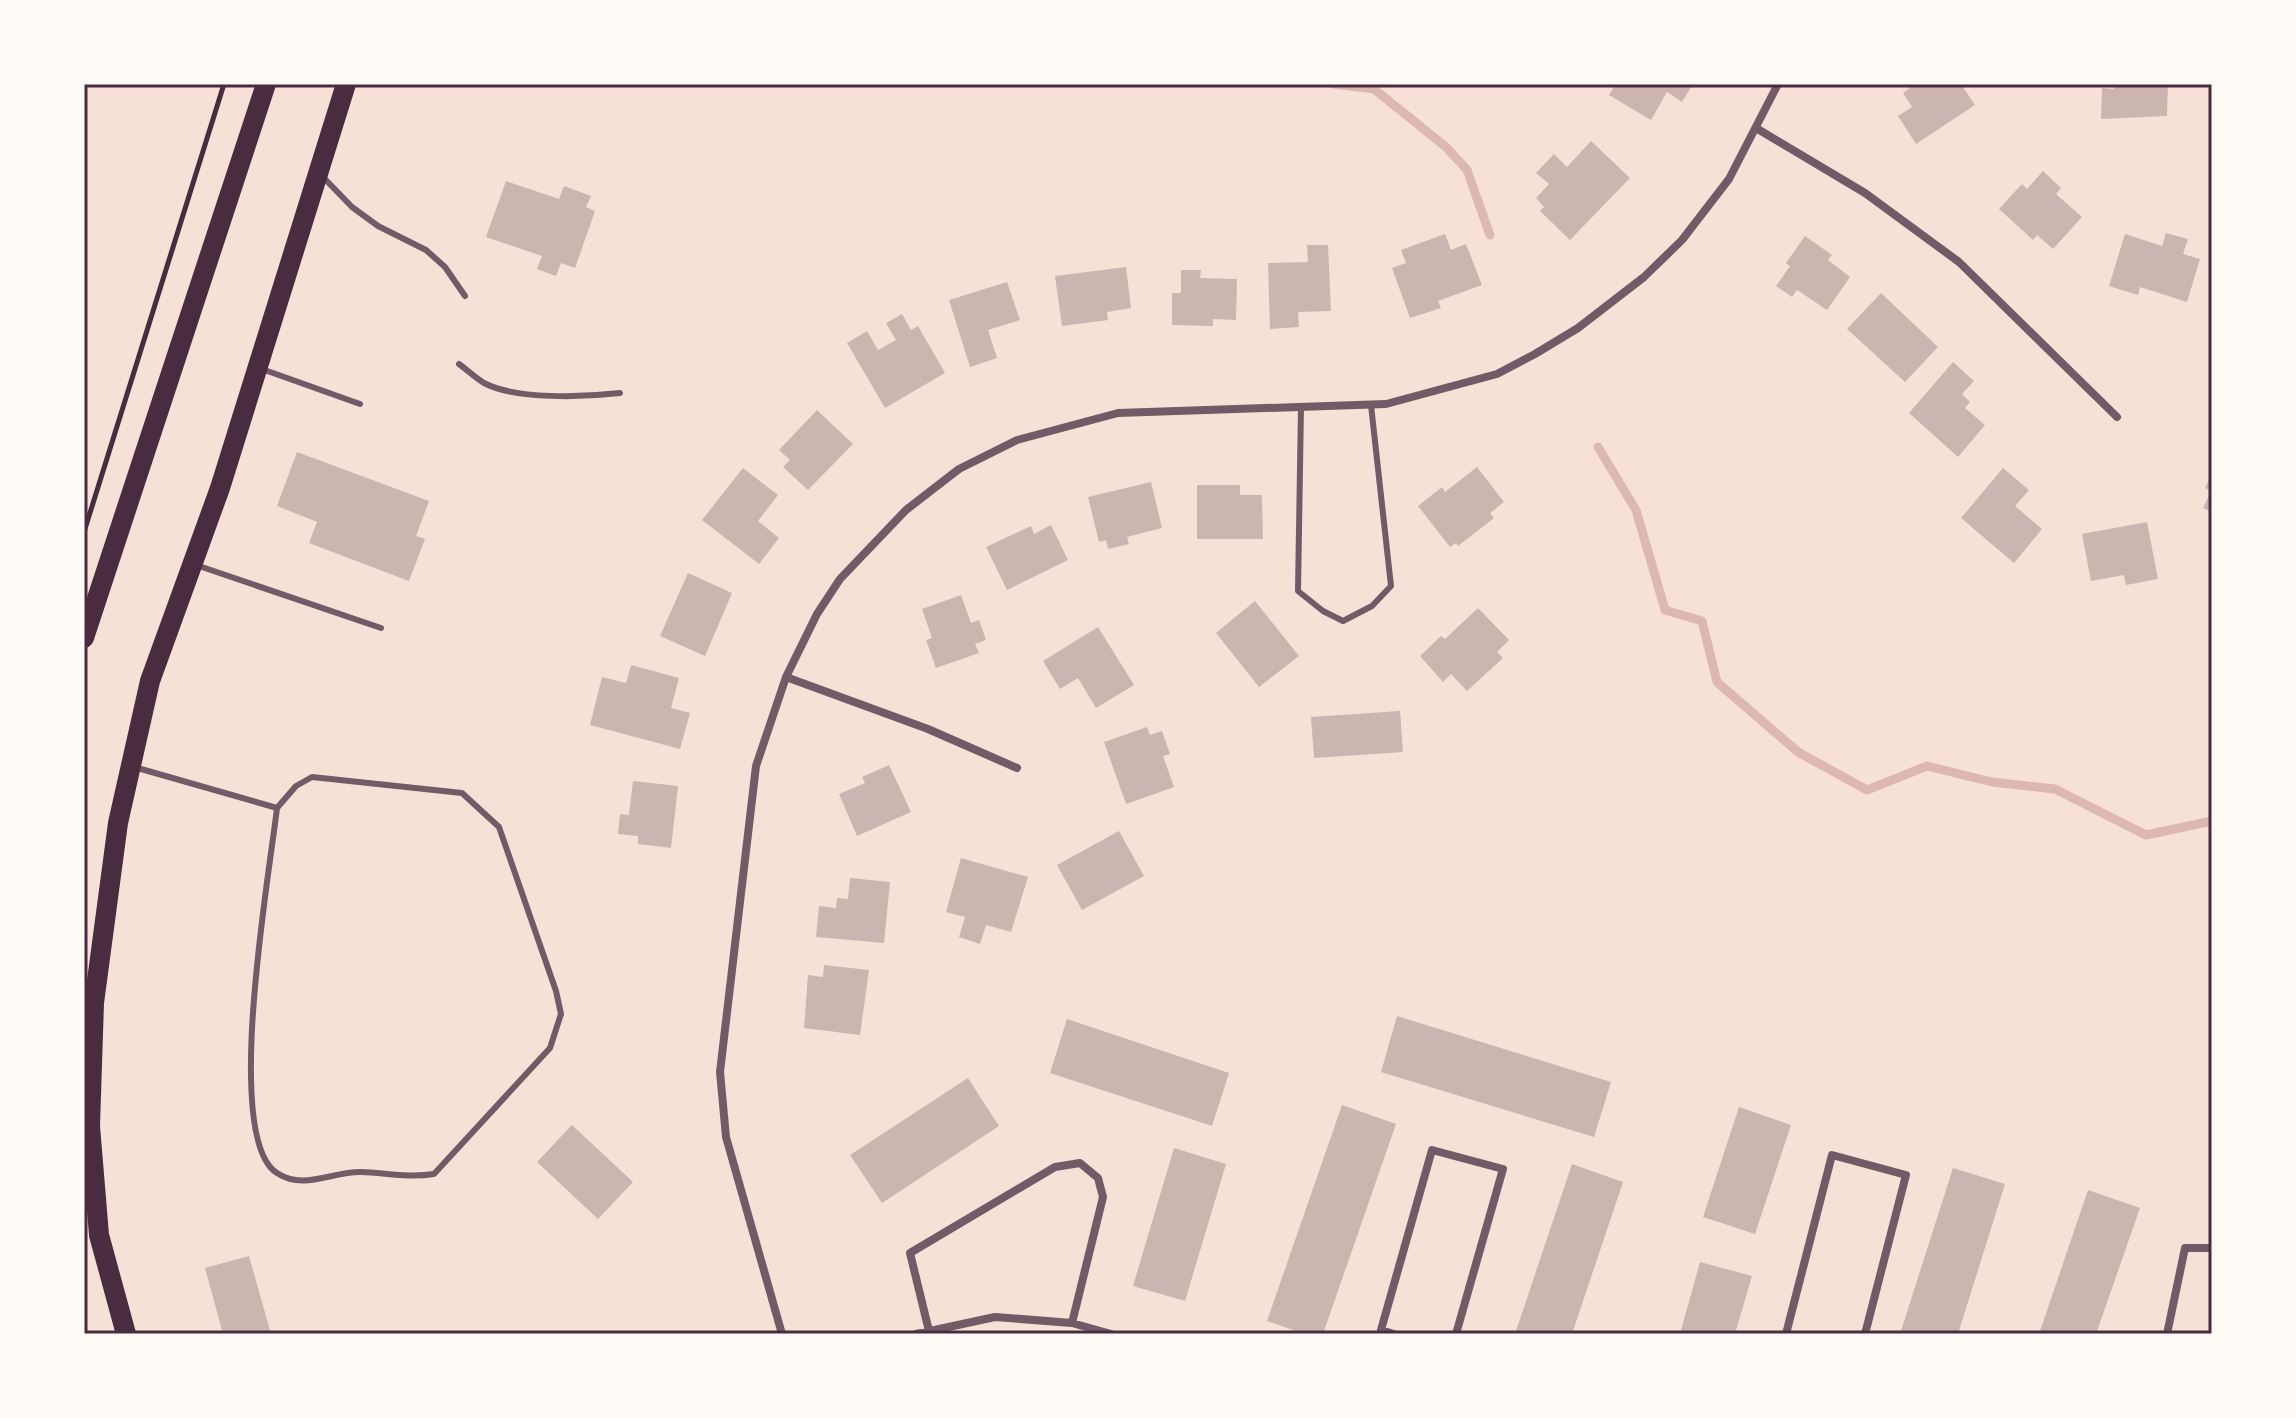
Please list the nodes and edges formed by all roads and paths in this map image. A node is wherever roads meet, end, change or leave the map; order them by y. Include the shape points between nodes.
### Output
1 (224, 84) edge
2 (266, 84) edge
3 (346, 84) edge
4 (1778, 84) edge
5 (1756, 128) junction
6 (318, 172) junction
7 (465, 296) dead end
8 (459, 364) dead end
9 (256, 367) junction
10 (620, 393) dead end
11 (360, 404) dead end
12 (1371, 405) junction
13 (1301, 407) junction
14 (2117, 417) dead end
15 (84, 532) edge
16 (192, 564) junction
17 (381, 628) dead end
18 (84, 638) edge
19 (786, 677) junction
20 (131, 766) junction
21 (1017, 768) dead end
22 (277, 808) junction
23 (92, 1236) edge
24 (2212, 1248) edge
25 (1072, 1323) junction
26 (929, 1331) junction
27 (126, 1334) edge
28 (782, 1334) edge
29 (916, 1334) edge
30 (1111, 1334) edge
31 (1394, 1334) edge
32 (1456, 1334) edge
33 (1786, 1334) edge
34 (1865, 1334) edge
35 (2167, 1334) edge

1 - 15 path
2 - 18 main road
3 - 6 main road
4 - 5 street
5 - 12 street via 1729,179 1682,240 1578,328 1497,374
5 - 14 street via 1865,193 1959,262
6 - 7 lane via 378,226 426,250
6 - 9 main road
8 - 10 lane via 485,384 508,390 584,397
9 - 11 lane
9 - 16 main road
12 - 13 street
12 - 13 lane via 1391,586 1372,606 1343,621 1298,591
13 - 19 street via 1118,413 1017,440 959,469 906,510 840,579
16 - 17 lane
16 - 20 main road via 150,681
19 - 21 street
19 - 28 street via 756,766 720,1072 726,1137
20 - 22 lane
20 - 23 main road via 118,823 94,1003
22 - 22 lane via 252,1018 250,1111 259,1151 277,1173 304,1181 358,1172 411,1178 434,1174 550,1048 561,1014 499,827 462,793 400,784 312,777
23 - 27 main road
24 - 35 street via 2185,1248
25 - 26 street via 995,1317
25 - 26 street via 1103,1197 1098,1178 1080,1163 1055,1167 910,1253
25 - 30 street
26 - 29 street
31 - 32 street via 1381,1330 1432,1150 1503,1169
33 - 34 street via 1832,1155 1906,1175

